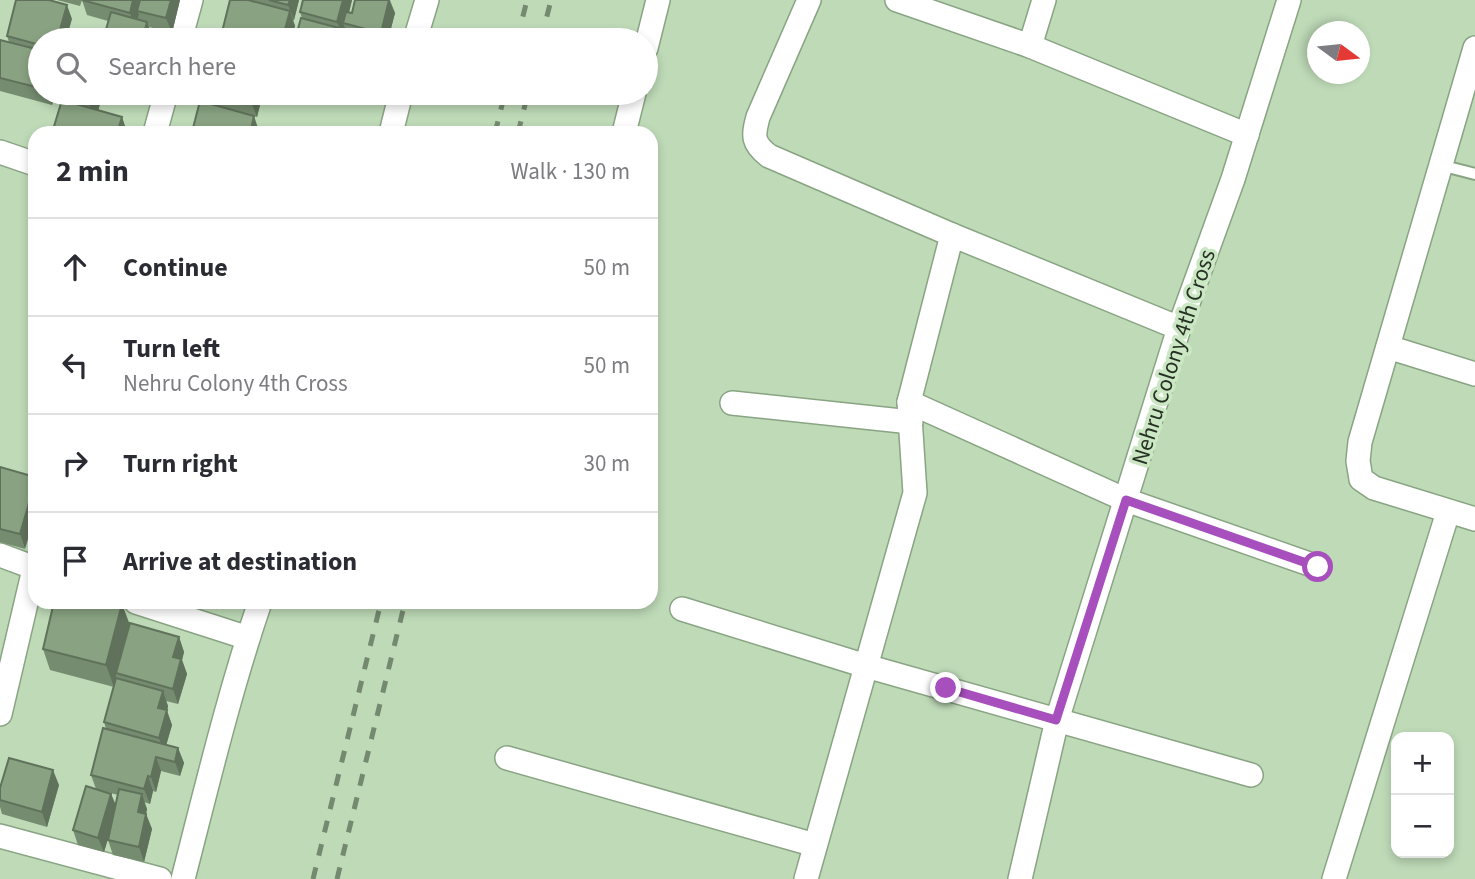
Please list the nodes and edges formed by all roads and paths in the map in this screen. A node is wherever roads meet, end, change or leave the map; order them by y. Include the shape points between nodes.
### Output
1 (191, 0) edge
2 (427, 0) edge
3 (658, 0) edge
4 (809, 0) edge
5 (897, 0) edge
6 (1044, 0) edge
7 (1289, 0) edge
8 (183, 28) edge
9 (419, 28) edge
10 (651, 28) edge
11 (1030, 46) junction
12 (1475, 48) edge
13 (163, 105) edge
14 (398, 105) edge
15 (632, 105) edge
16 (157, 126) edge
17 (393, 126) edge
18 (626, 126) edge
19 (1247, 135) junction
20 (0, 152) edge
21 (28, 162) edge
22 (1440, 165) junction
23 (1475, 174) edge
24 (953, 235) junction
25 (1179, 328) junction
26 (1388, 347) junction
27 (1475, 374) edge
28 (732, 403) dead end
29 (910, 412) junction
30 (1126, 500) junction
31 (1448, 512) junction
32 (1475, 519) edge
33 (0, 555) edge
34 (28, 565) edge
35 (1318, 567) dead end
36 (28, 596) edge
37 (173, 609) edge
38 (258, 609) edge
39 (682, 609) dead end
40 (248, 638) junction
41 (866, 666) junction
42 (0, 714) edge
43 (1056, 720) junction
44 (507, 758) dead end
45 (1251, 775) dead end
46 (0, 836) edge
47 (815, 845) junction
48 (160, 879) edge
49 (183, 879) edge
50 (806, 879) edge
51 (1020, 879) edge
52 (1334, 879) edge

1 - 8 street
2 - 9 street
3 - 10 street
4 - 24 street via 758,117 754,132 758,147 769,156
5 - 11 street
6 - 11 street
7 - 19 street, Nehru Colony 4th Cross
11 - 19 street
12 - 22 street
13 - 16 street
14 - 17 street
15 - 18 street
19 - 25 street, Nehru Colony 4th Cross
20 - 21 street
22 - 23 lane
22 - 26 street
24 - 25 street
24 - 29 street
25 - 30 street, Nehru Colony 4th Cross
26 - 27 street
26 - 31 street via 1360,442 1361,479 1374,488
28 - 29 street
29 - 30 street
29 - 41 street via 915,493
30 - 35 street
30 - 43 street, Nehru Colony 4th Cross
31 - 32 street
31 - 52 street
33 - 34 street
36 - 42 street
37 - 40 street
38 - 40 street
39 - 41 street
40 - 49 street
41 - 43 street
41 - 47 street
43 - 45 street
43 - 51 street, Nehru Colony 4th Cross
44 - 47 street
46 - 48 street
47 - 50 street

